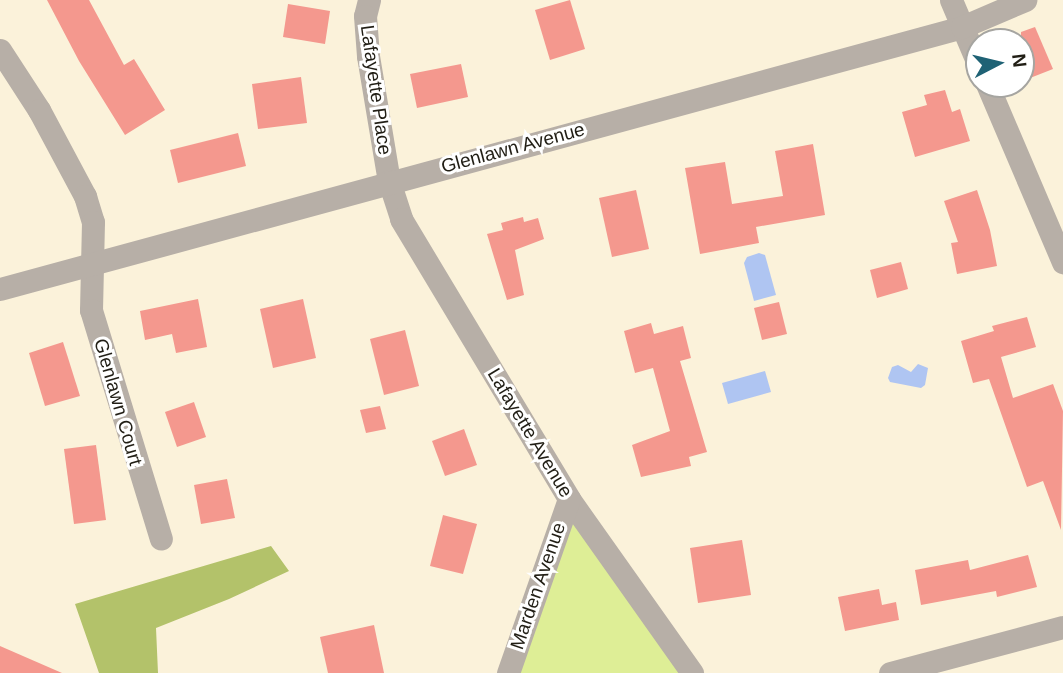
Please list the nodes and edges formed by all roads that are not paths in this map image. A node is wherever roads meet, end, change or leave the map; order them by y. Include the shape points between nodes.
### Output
1 (369, 0) edge
2 (951, 0) edge
3 (1025, 0) edge
4 (962, 27) junction
5 (965, 34) edge
6 (0, 50) edge
7 (993, 98) edge
8 (389, 181) junction
9 (91, 262) junction
10 (1063, 262) edge
11 (0, 289) edge
12 (569, 499) junction
13 (161, 539) dead end
14 (1063, 627) edge
15 (508, 673) edge
16 (692, 673) edge
17 (890, 673) edge

1 - 8 street, Lafayette Place via 365,16 368,56
2 - 4 street
3 - 4 street, Glenlawn Avenue
4 - 5 street
4 - 8 street, Glenlawn Avenue
6 - 9 street, Glenlawn Court via 39,110 85,196 93,222
7 - 10 street
8 - 9 street, Glenlawn Avenue
8 - 12 street, Lafayette Avenue via 401,219
9 - 11 street, Glenlawn Avenue
9 - 13 street, Glenlawn Court via 91,310
12 - 15 street, Marden Avenue
12 - 16 street, Lafayette Avenue
14 - 17 street

